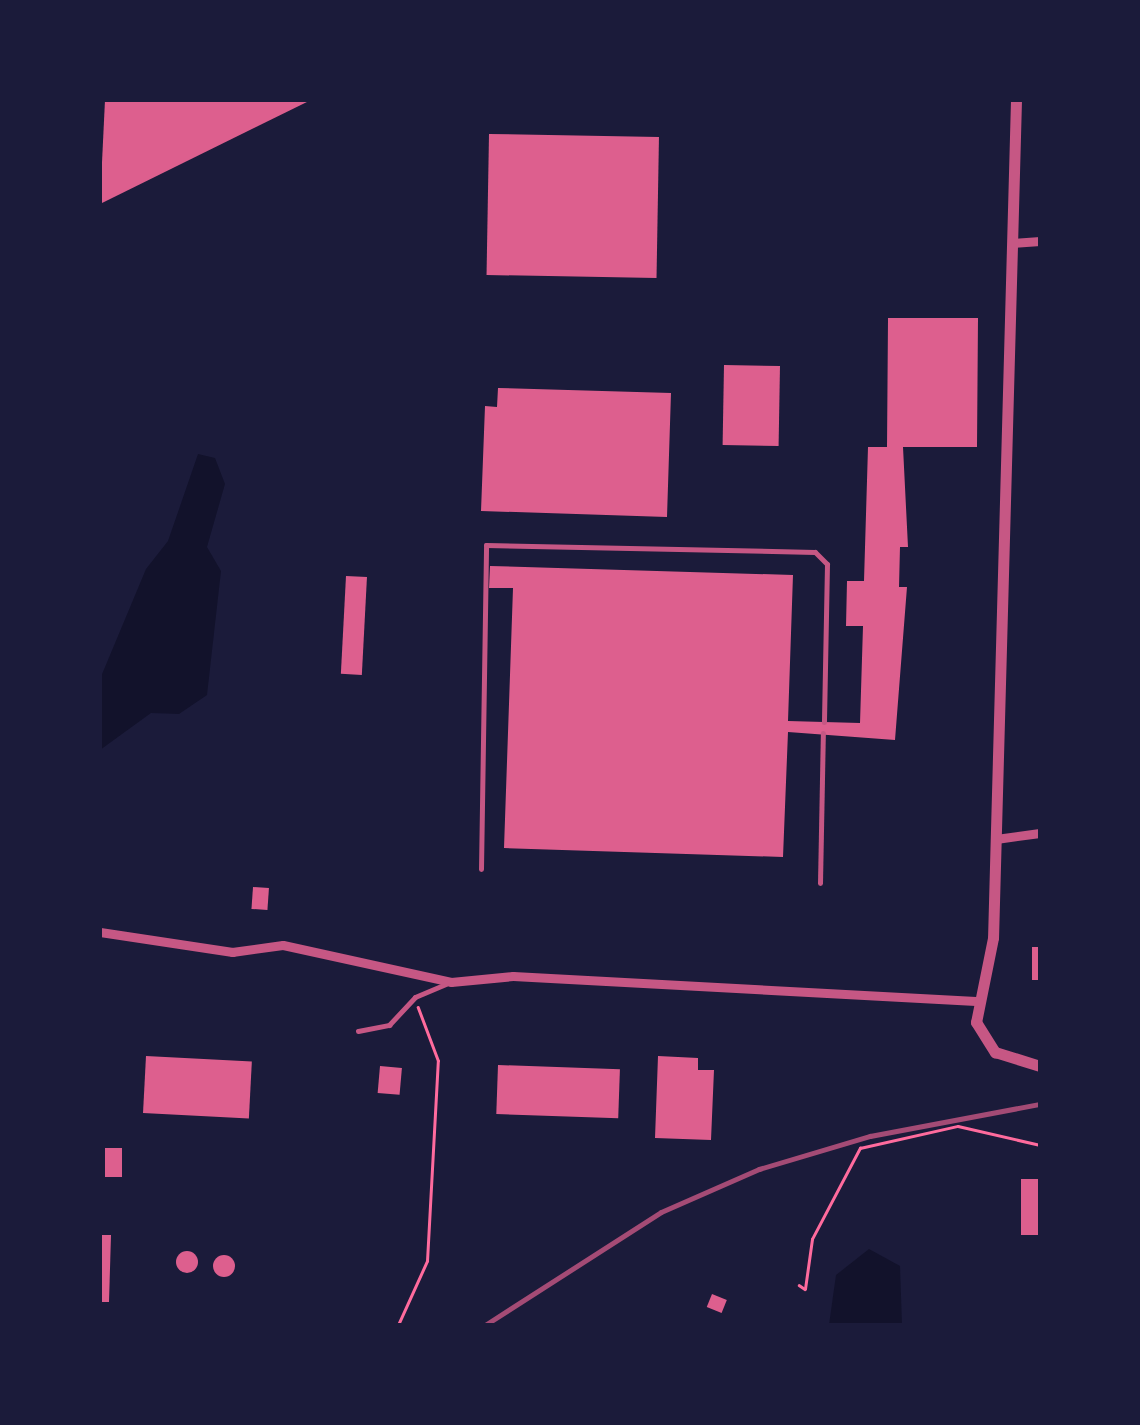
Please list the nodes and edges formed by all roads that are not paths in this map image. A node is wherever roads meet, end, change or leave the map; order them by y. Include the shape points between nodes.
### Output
1 (1016, 100) edge
2 (1040, 242) edge
3 (1012, 243) junction
4 (824, 722) dead end
5 (824, 734) dead end
6 (1040, 834) edge
7 (996, 839) junction
8 (481, 869) dead end
9 (820, 883) dead end
10 (100, 932) edge
11 (450, 982) junction
12 (980, 1001) junction
13 (358, 1032) dead end
14 (1040, 1066) edge

1 - 3 street
2 - 3 street
3 - 7 street
4 - 8 lane via 828,564 816,552 486,545
5 - 9 lane
6 - 7 street
7 - 12 street via 993,938
10 - 11 street via 232,952 282,945
11 - 12 street via 513,976
11 - 13 lane via 416,997 389,1025
12 - 14 street via 985,1043

